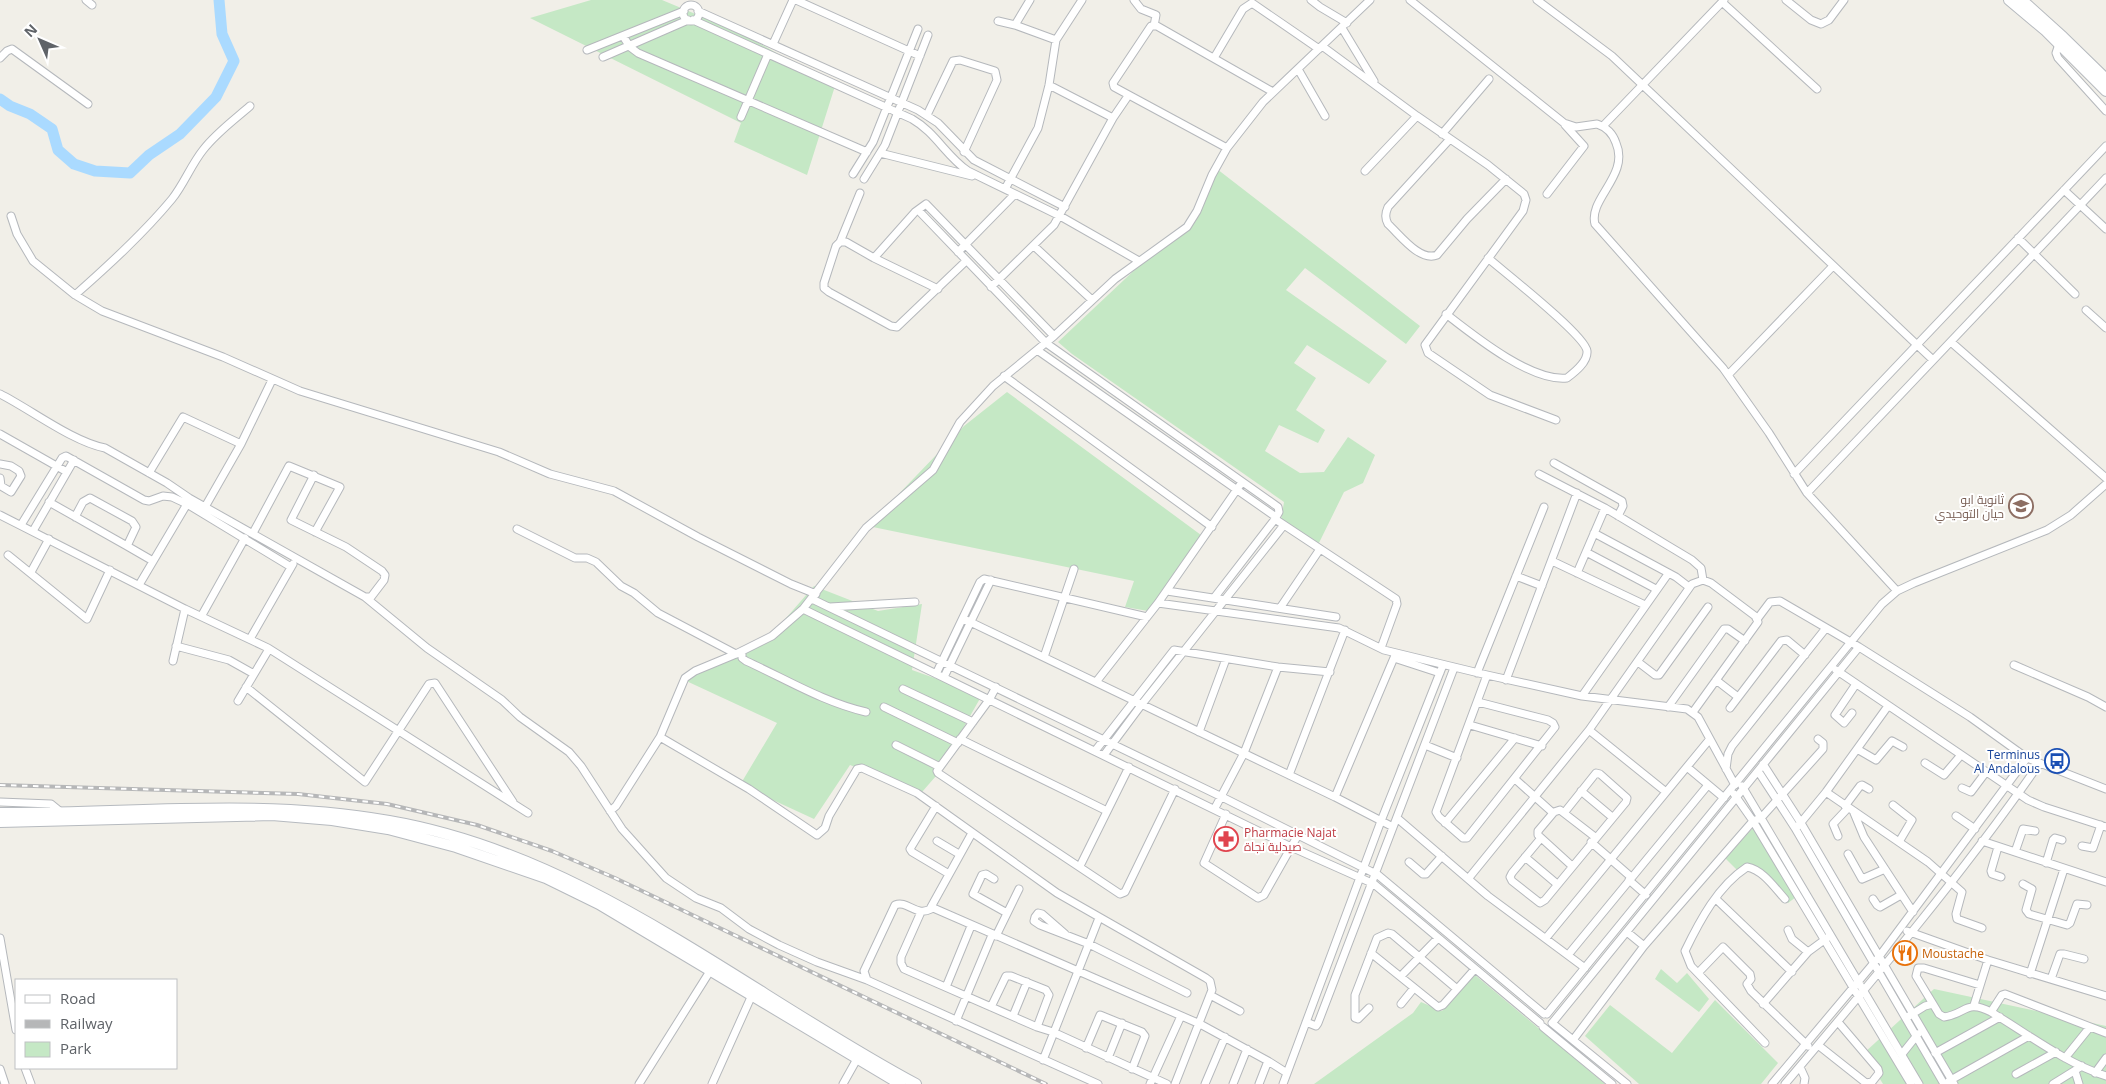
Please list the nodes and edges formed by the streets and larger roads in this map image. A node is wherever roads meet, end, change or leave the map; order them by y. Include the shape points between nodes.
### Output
1 (794, 0) edge
2 (1030, 0) edge
3 (1082, 0) edge
4 (1134, 0) edge
5 (1311, 0) edge
6 (1370, 0) edge
7 (1410, 0) edge
8 (1537, 0) edge
9 (1786, 0) edge
10 (1844, 0) edge
11 (2009, 0) edge
12 (2022, 0) edge
13 (1723, 1) edge
14 (684, 11) junction
15 (698, 11) junction
16 (690, 20) junction
17 (998, 21) dead end
18 (1016, 25) junction
19 (1345, 25) junction
20 (1154, 26) junction
21 (918, 29) dead end
22 (928, 35) dead end
23 (623, 36) junction
24 (1056, 40) junction
25 (2061, 40) junction
26 (611, 41) junction
27 (773, 44) junction
28 (629, 45) junction
29 (1320, 48) junction
30 (587, 50) dead end
31 (909, 51) junction
32 (615, 52) junction
33 (768, 54) junction
34 (920, 56) junction
35 (603, 57) dead end
36 (0, 58) edge
37 (1214, 58) junction
38 (1298, 69) junction
39 (1489, 79) dead end
40 (2106, 79) edge
41 (1049, 85) junction
42 (1376, 86) junction
43 (1643, 86) junction
44 (1817, 89) dead end
45 (2106, 91) edge
46 (1274, 92) junction
47 (1128, 96) junction
48 (890, 97) junction
49 (748, 100) junction
50 (901, 102) junction
51 (88, 104) dead end
52 (250, 106) dead end
53 (886, 107) junction
54 (2106, 111) edge
55 (897, 112) junction
56 (927, 115) junction
57 (1325, 116) dead end
58 (1417, 116) junction
59 (740, 117) dead end
60 (1114, 118) junction
61 (1564, 123) junction
62 (1603, 126) junction
63 (1442, 134) junction
64 (1450, 139) junction
65 (2106, 146) edge
66 (1227, 148) junction
67 (867, 152) junction
68 (880, 153) junction
69 (965, 153) junction
70 (952, 156) junction
71 (961, 166) junction
72 (1365, 171) dead end
73 (853, 174) dead end
74 (981, 178) junction
75 (2106, 178) edge
76 (864, 179) dead end
77 (1506, 179) junction
78 (1010, 180) junction
79 (1006, 189) junction
80 (2064, 190) junction
81 (860, 193) dead end
82 (1015, 194) junction
83 (1547, 194) dead end
84 (2080, 205) junction
85 (1065, 207) junction
86 (918, 210) junction
87 (932, 210) junction
88 (11, 216) dead end
89 (1060, 216) junction
90 (925, 217) junction
91 (2106, 229) edge
92 (2018, 238) junction
93 (840, 242) junction
94 (966, 244) junction
95 (1034, 246) junction
96 (958, 252) junction
97 (2034, 254) junction
98 (874, 258) junction
99 (1488, 258) junction
100 (966, 261) junction
101 (1139, 261) junction
102 (1833, 266) junction
103 (999, 279) junction
104 (991, 287) junction
105 (938, 289) junction
106 (2075, 294) dead end
107 (75, 295) junction
108 (1092, 300) junction
109 (2086, 310) dead end
110 (1446, 314) junction
111 (2106, 328) edge
112 (1054, 336) junction
113 (1950, 342) junction
114 (1046, 343) junction
115 (1916, 345) junction
116 (1037, 350) junction
117 (1933, 360) junction
118 (1004, 376) junction
119 (1728, 376) junction
120 (272, 380) junction
121 (0, 394) edge
122 (1556, 420) dead end
123 (1165, 427) junction
124 (0, 434) edge
125 (1160, 435) junction
126 (241, 444) junction
127 (74, 460) junction
128 (1554, 463) dead end
129 (0, 464) edge
130 (57, 466) junction
131 (67, 472) junction
132 (149, 473) junction
133 (1539, 474) dead end
134 (1794, 474) junction
135 (314, 475) junction
136 (0, 478) edge
137 (2106, 478) edge
138 (1242, 481) junction
139 (2106, 484) edge
140 (1237, 489) junction
141 (1577, 493) junction
142 (1807, 493) junction
143 (188, 501) junction
144 (50, 502) junction
145 (1544, 507) dead end
146 (1605, 508) junction
147 (207, 511) junction
148 (0, 515) edge
149 (1618, 516) junction
150 (75, 517) junction
151 (1276, 518) junction
152 (21, 525) junction
153 (1284, 526) junction
154 (1212, 527) junction
155 (517, 529) dead end
156 (33, 531) junction
157 (315, 532) junction
158 (253, 533) junction
159 (1594, 533) junction
160 (244, 538) junction
161 (49, 539) junction
162 (127, 546) junction
163 (1320, 549) junction
164 (1586, 552) junction
165 (8, 555) dead end
166 (297, 557) junction
167 (153, 561) junction
168 (1552, 561) junction
169 (291, 567) junction
170 (1074, 569) dead end
171 (110, 570) junction
172 (31, 572) junction
173 (1577, 573) junction
174 (1668, 574) junction
175 (1516, 576) junction
176 (991, 580) junction
177 (1703, 580) junction
178 (139, 585) junction
179 (1542, 586) junction
180 (1689, 587) junction
181 (1656, 590) junction
182 (1167, 591) junction
183 (1897, 591) junction
184 (365, 597) junction
185 (814, 597) junction
186 (1064, 597) junction
187 (1214, 598) junction
188 (1225, 600) junction
189 (915, 602) dead end
190 (1158, 603) junction
191 (1644, 606) junction
192 (1708, 606) dead end
193 (827, 607) junction
194 (1280, 608) junction
195 (185, 609) junction
196 (803, 609) junction
197 (1216, 612) junction
198 (202, 615) junction
199 (1147, 617) junction
200 (1336, 617) dead end
201 (1758, 618) junction
202 (964, 619) junction
203 (972, 623) junction
204 (1826, 628) junction
205 (1345, 630) junction
206 (250, 639) junction
207 (1745, 641) junction
208 (1850, 641) junction
209 (176, 646) junction
210 (1858, 647) junction
211 (1381, 648) junction
212 (269, 649) junction
213 (1184, 652) junction
214 (739, 653) junction
215 (1395, 655) junction
216 (1805, 655) junction
217 (1044, 657) junction
218 (1226, 659) junction
219 (173, 661) dead end
220 (942, 661) junction
221 (1638, 662) junction
222 (950, 665) junction
223 (1443, 665) junction
224 (2014, 665) dead end
225 (1278, 666) junction
226 (1830, 666) junction
227 (1454, 668) junction
228 (1330, 672) junction
229 (1838, 672) junction
230 (1440, 673) junction
231 (1477, 673) junction
232 (254, 674) junction
233 (936, 674) junction
234 (1487, 675) junction
235 (944, 677) junction
236 (1506, 680) junction
237 (1716, 680) junction
238 (1096, 682) junction
239 (1856, 684) junction
240 (246, 687) junction
241 (996, 687) junction
242 (902, 689) dead end
243 (1582, 696) junction
244 (1738, 697) junction
245 (989, 700) junction
246 (1134, 700) junction
247 (1611, 700) junction
248 (238, 701) dead end
249 (1478, 702) junction
250 (1142, 704) junction
251 (1888, 706) junction
252 (884, 707) dead end
253 (1668, 707) junction
254 (2106, 707) edge
255 (1730, 708) dead end
256 (866, 712) dead end
257 (1692, 712) junction
258 (1852, 713) dead end
259 (973, 722) junction
260 (1470, 725) junction
261 (397, 730) junction
262 (1589, 730) junction
263 (1199, 732) junction
264 (660, 737) junction
265 (1515, 738) junction
266 (1818, 738) dead end
267 (1102, 740) junction
268 (1709, 740) junction
269 (959, 741) junction
270 (1111, 744) junction
271 (896, 745) dead end
272 (1425, 745) junction
273 (1542, 746) junction
274 (1903, 747) dead end
275 (1857, 748) junction
276 (1095, 750) junction
277 (1244, 753) junction
278 (1104, 755) junction
279 (1961, 755) junction
280 (1457, 758) junction
281 (2027, 758) junction
282 (1925, 763) dead end
283 (1764, 764) junction
284 (2039, 764) junction
285 (940, 767) junction
286 (1129, 767) junction
287 (1687, 767) junction
288 (1726, 769) junction
289 (1758, 770) junction
290 (1986, 772) junction
291 (1290, 775) junction
292 (1515, 779) junction
293 (1708, 785) junction
294 (1735, 785) junction
295 (2007, 786) junction
296 (1175, 788) junction
297 (1744, 788) junction
298 (1962, 788) dead end
299 (1869, 789) dead end
300 (2106, 789) edge
301 (1581, 791) junction
302 (1666, 792) junction
303 (1826, 792) junction
304 (1782, 793) junction
305 (2018, 793) junction
306 (1222, 797) junction
307 (1335, 797) junction
308 (1535, 797) junction
309 (1724, 798) junction
310 (1736, 798) junction
311 (1777, 799) junction
312 (0, 802) edge
313 (514, 804) junction
314 (1893, 805) dead end
315 (936, 806) junction
316 (1216, 808) junction
317 (1849, 809) junction
318 (610, 811) junction
319 (1107, 811) junction
320 (1564, 812) junction
321 (0, 813) edge
322 (62, 813) junction
323 (528, 813) dead end
324 (1553, 813) junction
325 (1226, 814) junction
326 (1956, 816) dead end
327 (1612, 817) junction
328 (1397, 818) junction
329 (1761, 818) junction
330 (1381, 821) junction
331 (1753, 821) junction
332 (0, 822) edge
333 (1445, 823) junction
334 (1798, 825) junction
335 (2104, 826) edge
336 (1393, 827) junction
337 (1975, 828) junction
338 (2035, 831) dead end
339 (972, 833) junction
340 (1298, 835) junction
341 (1838, 836) dead end
342 (1541, 838) junction
343 (1593, 840) junction
344 (2062, 840) dead end
345 (937, 841) dead end
346 (1982, 841) junction
347 (1899, 842) junction
348 (2082, 846) dead end
349 (1291, 847) junction
350 (1998, 847) junction
351 (2015, 852) junction
352 (959, 854) junction
353 (1782, 854) junction
354 (1848, 854) dead end
355 (1442, 856) junction
356 (1525, 857) junction
357 (1611, 860) junction
358 (1775, 860) junction
359 (1409, 862) dead end
360 (2046, 863) junction
361 (1080, 866) junction
362 (1572, 866) junction
363 (1364, 867) junction
364 (2064, 869) junction
365 (1885, 870) junction
366 (1375, 873) junction
367 (949, 874) junction
368 (1941, 874) junction
369 (2001, 877) dead end
370 (1360, 878) junction
371 (1630, 878) junction
372 (994, 879) dead end
373 (1468, 880) junction
374 (2106, 882) edge
375 (1371, 883) junction
376 (1951, 883) junction
377 (1557, 884) junction
378 (2023, 884) dead end
379 (1019, 889) dead end
380 (1646, 894) junction
381 (1901, 895) junction
382 (1716, 899) junction
383 (1785, 899) dead end
384 (1873, 899) dead end
385 (2087, 905) dead end
386 (931, 907) junction
387 (921, 912) junction
388 (1913, 912) junction
389 (1007, 913) junction
390 (1100, 918) junction
391 (2048, 919) junction
392 (1623, 922) junction
393 (971, 926) junction
394 (1440, 926) junction
395 (1901, 928) junction
396 (1982, 928) dead end
397 (1617, 930) junction
398 (1788, 930) dead end
399 (1628, 932) junction
400 (1910, 933) junction
401 (1065, 934) dead end
402 (994, 936) junction
403 (1436, 936) junction
404 (1832, 937) junction
405 (0, 938) edge
406 (1546, 938) junction
407 (1824, 939) junction
408 (1089, 944) junction
409 (1644, 946) junction
410 (1808, 952) junction
411 (1371, 953) junction
412 (1568, 955) junction
413 (1419, 958) junction
414 (2084, 959) dead end
415 (1876, 960) junction
416 (1988, 960) junction
417 (712, 967) junction
418 (1585, 968) junction
419 (1881, 969) junction
420 (1079, 970) junction
421 (1474, 970) junction
422 (1792, 972) junction
423 (1698, 973) junction
424 (2030, 974) junction
425 (1498, 975) junction
426 (1401, 976) junction
427 (868, 980) junction
428 (2051, 980) junction
429 (1027, 982) junction
430 (1492, 984) junction
431 (1856, 985) junction
432 (1980, 986) junction
433 (946, 987) junction
434 (1414, 988) junction
435 (1457, 990) junction
436 (1187, 993) dead end
437 (1862, 994) junction
438 (752, 995) junction
439 (1210, 995) junction
440 (967, 996) junction
441 (2106, 996) edge
442 (1401, 1004) dead end
443 (1764, 1004) junction
444 (1933, 1004) junction
445 (1974, 1005) junction
446 (991, 1007) junction
447 (1368, 1008) dead end
448 (1240, 1010) dead end
449 (1991, 1012) junction
450 (1546, 1014) junction
451 (1013, 1016) junction
452 (1181, 1016) junction
453 (1909, 1016) junction
454 (2000, 1018) junction
455 (956, 1021) junction
456 (1306, 1022) junction
457 (1553, 1022) junction
458 (1838, 1022) junction
459 (1122, 1023) junction
460 (15, 1024) edge
461 (1200, 1024) junction
462 (1542, 1025) junction
463 (1037, 1027) junction
464 (2090, 1027) junction
465 (1053, 1032) junction
466 (1919, 1033) junction
467 (2106, 1033) edge
468 (2029, 1036) junction
469 (1225, 1037) junction
470 (1573, 1040) junction
471 (1765, 1043) dead end
472 (1806, 1044) junction
473 (1086, 1048) junction
474 (1815, 1048) junction
475 (1247, 1049) junction
476 (2056, 1052) junction
477 (1902, 1054) junction
478 (1935, 1054) junction
479 (1108, 1058) junction
480 (2066, 1058) junction
481 (2106, 1058) edge
482 (857, 1059) junction
483 (1043, 1060) junction
484 (1268, 1061) junction
485 (2082, 1066) junction
486 (1786, 1067) junction
487 (1800, 1067) junction
488 (0, 1069) edge
489 (25, 1069) edge
490 (1132, 1069) junction
491 (2075, 1071) junction
492 (1287, 1073) junction
493 (2095, 1073) junction
494 (1794, 1074) junction
495 (2016, 1074) dead end
496 (2106, 1076) edge
497 (1152, 1081) edge
498 (1910, 1081) edge
499 (1952, 1082) edge
500 (896, 1083) edge
501 (5, 1084) edge
502 (31, 1084) edge
503 (639, 1084) edge
504 (712, 1084) edge
505 (843, 1084) edge
506 (916, 1084) edge
507 (1098, 1084) edge
508 (1167, 1084) edge
509 (1175, 1084) edge
510 (1205, 1084) edge
511 (1233, 1084) edge
512 (1258, 1084) edge
513 (1283, 1084) edge
514 (1612, 1084) edge
515 (1627, 1084) edge
516 (1772, 1084) edge
517 (1785, 1084) edge
518 (1804, 1084) edge
519 (1919, 1084) edge
520 (1944, 1084) edge
521 (2053, 1084) edge
522 (2079, 1084) edge

1 - 27 street
1 - 31 street
2 - 18 street
3 - 24 street
4 - 20 street via 1141,9 1156,16
5 - 19 street
6 - 19 street
7 - 61 street
8 - 43 street via 1596,43
9 - 10 street via 1821,24 1829,20
11 - 25 street
12 - 25 street
13 - 43 street
13 - 44 street
14 - 15 street via 689,5
14 - 16 street via 684,16
14 - 23 street
15 - 16 street via 698,16
15 - 27 street
16 - 28 street
16 - 33 street
17 - 18 street
18 - 24 street
19 - 29 street
19 - 42 street
20 - 37 street
20 - 47 street via 1148,30 1113,83 1116,90
21 - 31 street
22 - 34 street
23 - 26 street
23 - 28 street
24 - 41 street
25 - 40 street
25 - 45 street
25 - 54 street via 2056,53 2060,62
26 - 30 street
26 - 32 street
27 - 48 street
28 - 32 street
28 - 49 street via 638,53
29 - 37 street via 1252,3 1242,9
29 - 38 street
29 - 42 street
31 - 34 street
31 - 48 street
32 - 35 street
33 - 49 street
33 - 53 street
34 - 50 street
36 - 51 street via 12,50
37 - 46 street
38 - 46 street
38 - 57 street
39 - 63 street
41 - 60 street
41 - 78 street via 1038,128
42 - 58 street
43 - 62 street
43 - 102 street
46 - 66 street
47 - 60 street
47 - 66 street
48 - 50 street
48 - 53 street
49 - 59 street
49 - 67 street
50 - 55 street
50 - 56 street
52 - 107 street via 214,137 172,198 124,251
53 - 55 street
53 - 67 street
55 - 68 street
55 - 70 street via 926,128
56 - 69 street
56 - 69 street via 953,61 960,60 995,71 996,82
58 - 63 street
58 - 72 street
60 - 85 street
61 - 62 street via 1576,127
61 - 83 street via 1584,146
62 - 119 street via 1615,140 1620,160 1595,212 1595,224
63 - 64 street
64 - 77 street
64 - 77 street via 1385,214 1388,224 1422,255 1437,255
65 - 80 street
66 - 101 street via 1190,222
67 - 73 street
68 - 74 street
68 - 76 street
69 - 70 street
69 - 71 street
69 - 78 street
70 - 71 street
71 - 74 street
74 - 79 street
75 - 84 street
77 - 99 street via 1524,194 1525,206
78 - 79 street
78 - 85 street
79 - 82 street
80 - 84 street
80 - 92 street
81 - 93 street
82 - 89 street
82 - 94 street
84 - 91 street
84 - 97 street
85 - 89 street
86 - 87 street via 925,204
86 - 90 street
86 - 98 street
87 - 90 street
87 - 94 street
88 - 107 street via 33,261
89 - 95 street
89 - 101 street
90 - 96 street
92 - 97 street
92 - 115 street
93 - 98 street via 846,242
93 - 105 street via 824,288 891,326 903,324
94 - 96 street
94 - 103 street
95 - 103 street
95 - 108 street
96 - 100 street
97 - 106 street
97 - 113 street
98 - 105 street
99 - 110 street
99 - 110 street via 1577,336 1586,347 1586,358 1567,378 1544,376 1496,351
100 - 104 street
100 - 105 street
101 - 108 street
102 - 115 street
102 - 119 street
103 - 104 street
103 - 112 street
104 - 114 street
107 - 120 street via 102,311 223,357
108 - 112 street
109 - 111 street
110 - 122 street via 1427,339 1428,353 1490,395
112 - 114 street
113 - 117 street
113 - 137 street
114 - 116 street
114 - 123 street
115 - 117 street
115 - 134 street
116 - 118 street
116 - 125 street
117 - 142 street
118 - 154 street
118 - 185 street via 960,422 933,470 871,524
119 - 134 street via 1769,432
120 - 126 street
120 - 185 street via 300,392 499,452 550,474 614,491
121 - 132 street
123 - 125 street
123 - 138 street
124 - 130 street
125 - 140 street
126 - 132 street via 183,417
126 - 147 street
127 - 130 street via 64,457
127 - 131 street
127 - 143 street via 144,500 168,496
128 - 149 street via 1622,501
129 - 136 street via 11,466 21,476 11,492 1,486
130 - 131 street
130 - 152 street
131 - 144 street
132 - 143 street
133 - 141 street
134 - 142 street
135 - 157 street via 291,520
135 - 157 street via 340,487
135 - 158 street via 292,466 286,468
138 - 140 street
138 - 151 street via 1278,507
139 - 183 street via 2071,515 2047,530
140 - 151 street
140 - 154 street
141 - 146 street
141 - 168 street
142 - 183 street
143 - 147 street
143 - 167 street
144 - 150 street
144 - 156 street
145 - 175 street
146 - 149 street
146 - 159 street
147 - 158 street
147 - 160 street
148 - 152 street
149 - 177 street via 1696,562
150 - 162 street
150 - 162 street via 83,502 90,498 136,527
151 - 153 street
151 - 187 street
152 - 156 street
153 - 163 street
153 - 188 street
154 - 182 street
155 - 214 street via 574,558 591,560 658,613
156 - 161 street
157 - 184 street via 346,547 382,571 384,580 374,595
158 - 166 street
159 - 164 street
159 - 174 street
160 - 169 street
160 - 198 street
161 - 171 street
161 - 172 street
162 - 167 street
163 - 194 street
163 - 211 street via 1396,599
164 - 173 street
164 - 181 street
165 - 172 street
166 - 169 street
166 - 184 street
167 - 178 street
168 - 173 street
168 - 179 street
169 - 206 street
170 - 186 street
171 - 172 street via 87,619
171 - 178 street
173 - 191 street
174 - 180 street
174 - 181 street
175 - 179 street
175 - 231 street
176 - 186 street
176 - 202 street via 981,581
176 - 203 street
177 - 180 street via 1695,581
177 - 201 street
178 - 195 street
179 - 236 street
180 - 221 street
181 - 191 street
182 - 187 street
182 - 190 street
183 - 208 street
184 - 318 street via 427,648 569,752
185 - 193 street
185 - 196 street
186 - 199 street
186 - 217 street
187 - 188 street
188 - 194 street
188 - 197 street
189 - 193 street
190 - 197 street
190 - 199 street
191 - 243 street
192 - 221 street via 1659,674 1655,675
193 - 220 street
194 - 200 street
195 - 198 street
195 - 209 street
196 - 214 street via 772,636
196 - 233 street
197 - 205 street
197 - 213 street
198 - 206 street
199 - 238 street
201 - 204 street via 1770,602 1778,600
201 - 207 street via 1758,624
202 - 203 street
202 - 220 street
203 - 217 street
203 - 222 street
204 - 208 street
204 - 216 street
205 - 211 street
205 - 228 street
206 - 212 street
207 - 237 street
207 - 253 street via 1724,629
208 - 210 street
208 - 226 street
209 - 219 street
209 - 232 street via 239,664
210 - 229 street
210 - 281 street via 1984,726
211 - 215 street
212 - 232 street
212 - 261 street
213 - 218 street
213 - 246 street via 1174,650
213 - 250 street
214 - 256 street via 746,661 809,692
214 - 264 street via 685,678
215 - 223 street
215 - 230 street
215 - 307 street
216 - 244 street via 1787,640 1781,640
216 - 288 street via 1732,746
217 - 238 street
218 - 225 street
218 - 263 street
220 - 222 street
220 - 233 street
221 - 247 street
222 - 235 street
222 - 241 street
223 - 227 street
223 - 230 street
224 - 254 street
225 - 228 street
225 - 277 street
226 - 229 street
226 - 294 street
227 - 231 street
227 - 272 street
228 - 291 street
229 - 239 street
229 - 283 street
230 - 330 street
231 - 234 street
232 - 240 street
233 - 235 street
234 - 236 street
234 - 249 street
235 - 245 street
236 - 243 street
237 - 244 street
237 - 257 street
238 - 246 street
239 - 251 street
239 - 258 street via 1834,715 1844,723
240 - 248 street
240 - 261 street via 365,782
241 - 245 street
241 - 267 street
242 - 259 street
243 - 247 street
244 - 255 street
245 - 259 street
245 - 276 street
246 - 250 street
246 - 267 street
247 - 253 street
247 - 262 street
249 - 260 street
249 - 273 street via 1551,721 1554,730
250 - 263 street
250 - 270 street
251 - 275 street
251 - 279 street
252 - 269 street
253 - 257 street
257 - 268 street via 1698,717
259 - 269 street
260 - 265 street
260 - 280 street
261 - 313 street
261 - 313 street via 429,684 435,683
262 - 302 street
262 - 308 street
263 - 277 street
264 - 315 street via 749,789 817,836 825,828 859,768 917,792
264 - 318 street
265 - 273 street
265 - 333 street
266 - 304 street via 1824,744 1823,748
267 - 270 street
267 - 276 street
268 - 287 street
268 - 288 street
269 - 285 street
269 - 319 street
270 - 278 street
270 - 306 street
271 - 285 street
272 - 280 street
272 - 328 street
273 - 292 street
274 - 275 street via 1891,742 1876,760
275 - 303 street
276 - 278 street
277 - 291 street
277 - 306 street
278 - 286 street
279 - 282 street via 1944,775
279 - 290 street
280 - 333 street via 1436,812
281 - 284 street
281 - 295 street
283 - 289 street
283 - 304 street
284 - 300 street
284 - 305 street
285 - 361 street via 939,774
286 - 296 street
286 - 319 street
287 - 293 street
287 - 302 street
288 - 294 street
289 - 297 street
289 - 311 street
290 - 295 street
290 - 298 street via 1971,792
291 - 307 street
292 - 308 street
292 - 333 street via 1467,838 1462,838
293 - 309 street
293 - 371 street
294 - 297 street
294 - 309 street
294 - 310 street
295 - 305 street
295 - 337 street
296 - 316 street
296 - 361 street via 1124,894
297 - 310 street
297 - 329 street
299 - 317 street via 1860,786
301 - 320 street
301 - 327 street
301 - 327 street via 1597,773 1626,795 1626,802
302 - 357 street
303 - 317 street
303 - 334 street
304 - 311 street
304 - 334 street
305 - 335 street via 2044,807
305 - 346 street
306 - 316 street
306 - 340 street
307 - 330 street
308 - 324 street
308 - 373 street
309 - 380 street
310 - 331 street
310 - 399 street
311 - 329 street
311 - 334 street
312 - 322 street via 51,804
313 - 323 street
314 - 347 street via 1912,820
315 - 339 street
315 - 367 street via 910,849
316 - 325 street
317 - 341 street via 1833,824
317 - 347 street
317 - 365 street
318 - 427 street via 658,871 696,898 721,908 779,945
319 - 361 street
320 - 324 street via 1558,810
320 - 343 street
321 - 322 street
322 - 417 street via 272,808 341,814 414,826 481,846 565,879 603,898
324 - 342 street via 1538,831
325 - 349 street
325 - 349 street via 1204,864 1255,897 1264,895
326 - 337 street
327 - 343 street
328 - 336 street
328 - 355 street
329 - 331 street
329 - 353 street
330 - 336 street
330 - 363 street
331 - 358 street
331 - 409 street
332 - 417 street via 257,815 332,820 388,829 456,847 563,886
334 - 415 street
335 - 348 street via 2093,848
336 - 366 street
337 - 368 street
338 - 351 street via 2024,829
339 - 352 street
339 - 390 street
340 - 349 street
340 - 363 street
342 - 356 street
342 - 362 street
343 - 357 street
343 - 362 street
344 - 360 street via 2053,840
345 - 352 street
346 - 350 street
346 - 376 street
347 - 368 street
349 - 370 street
350 - 351 street
350 - 369 street via 1991,871
351 - 360 street
352 - 367 street
353 - 358 street
353 - 404 street
354 - 365 street via 1862,879
355 - 359 street via 1426,874
355 - 373 street
356 - 377 street
356 - 377 street via 1511,875 1514,882 1540,903
357 - 371 street
357 - 406 street
358 - 407 street
360 - 364 street
362 - 377 street
363 - 366 street
363 - 370 street
364 - 374 street
364 - 391 street
365 - 381 street
366 - 375 street
366 - 394 street
367 - 386 street
368 - 376 street
368 - 388 street
370 - 375 street
370 - 456 street
371 - 380 street
371 - 412 street
372 - 389 street via 982,875 973,894
373 - 406 street
375 - 403 street
375 - 456 street via 1318,1023 1316,1026
376 - 396 street via 1962,894 1957,919
376 - 400 street
378 - 391 street via 2032,889 2026,912
379 - 389 street
380 - 392 street
381 - 384 street via 1880,907
381 - 388 street
382 - 383 street via 1747,867 1764,875
382 - 422 street
382 - 423 street via 1707,909 1686,951 1689,963
385 - 391 street via 2077,904 2067,925
386 - 387 street via 931,910
386 - 393 street
387 - 427 street via 899,904 892,908 864,972
387 - 433 street via 901,963 907,970
388 - 395 street
389 - 402 street
390 - 408 street
390 - 439 street via 1206,978 1212,985
391 - 424 street
392 - 397 street
392 - 399 street via 1629,923
393 - 402 street
393 - 433 street
394 - 403 street
394 - 425 street
395 - 400 street
395 - 415 street
397 - 399 street via 1619,934
397 - 418 street
398 - 410 street via 1793,940
399 - 409 street
399 - 457 street
400 - 416 street
400 - 419 street
401 - 408 street
402 - 420 street
402 - 440 street
403 - 413 street
403 - 421 street
404 - 407 street
404 - 431 street
405 - 460 street
406 - 412 street
407 - 410 street
407 - 431 street
408 - 420 street
408 - 436 street
409 - 470 street
410 - 422 street
411 - 413 street via 1377,938 1388,933
411 - 426 street
411 - 447 street via 1355,995 1355,1018 1358,1019
412 - 418 street
413 - 426 street
413 - 435 street
414 - 428 street via 2060,954
415 - 419 street
415 - 431 street
416 - 424 street
416 - 432 street
417 - 438 street
417 - 503 street
417 - 506 street
418 - 450 street
419 - 437 street
419 - 453 street
420 - 452 street
420 - 465 street
421 - 430 street
421 - 435 street
422 - 443 street
423 - 443 street via 1723,946 1750,974 1747,984
423 - 471 street
424 - 428 street
425 - 430 street
425 - 450 street
426 - 434 street
427 - 455 street
428 - 441 street
429 - 446 street via 1006,976
429 - 451 street
429 - 463 street via 1050,994
430 - 462 street
431 - 437 street
431 - 472 street
432 - 444 street via 1918,968 1916,976
432 - 445 street
433 - 440 street
434 - 435 street via 1438,1007
434 - 442 street
437 - 458 street
437 - 477 street
437 - 498 street
438 - 482 street
438 - 504 street
439 - 448 street
439 - 461 street
440 - 446 street
440 - 455 street
443 - 472 street
444 - 445 street via 1944,1017
444 - 453 street
445 - 449 street
446 - 451 street
449 - 454 street
449 - 464 street via 2005,994
450 - 457 street
450 - 462 street via 1540,1019
451 - 463 street
452 - 461 street
452 - 497 street
453 - 466 street
454 - 468 street
454 - 478 street
455 - 483 street
456 - 492 street
457 - 462 street via 1550,1026
457 - 470 street
458 - 474 street
458 - 474 street via 1878,1068 1878,1075 1872,1082 1866,1083
459 - 473 street via 1099,1015
459 - 479 street
459 - 490 street via 1145,1034
461 - 469 street
461 - 509 street
462 - 514 street
463 - 465 street
464 - 467 street
464 - 480 street
465 - 473 street
465 - 483 street
466 - 477 street
466 - 478 street
466 - 520 street
468 - 476 street
468 - 499 street
469 - 475 street
469 - 510 street
470 - 515 street
472 - 474 street
472 - 486 street
473 - 479 street
474 - 487 street
475 - 484 street
475 - 511 street
476 - 480 street
476 - 495 street
477 - 498 street
478 - 499 street
479 - 490 street
480 - 485 street
481 - 493 street
482 - 500 street
482 - 505 street
483 - 507 street
484 - 492 street
484 - 512 street
485 - 491 street
485 - 493 street
486 - 494 street
486 - 516 street
487 - 494 street
487 - 518 street
488 - 501 street
489 - 502 street
490 - 497 street
491 - 521 street
491 - 522 street
492 - 513 street
493 - 496 street
494 - 517 street
497 - 508 street
498 - 519 street
499 - 520 street

